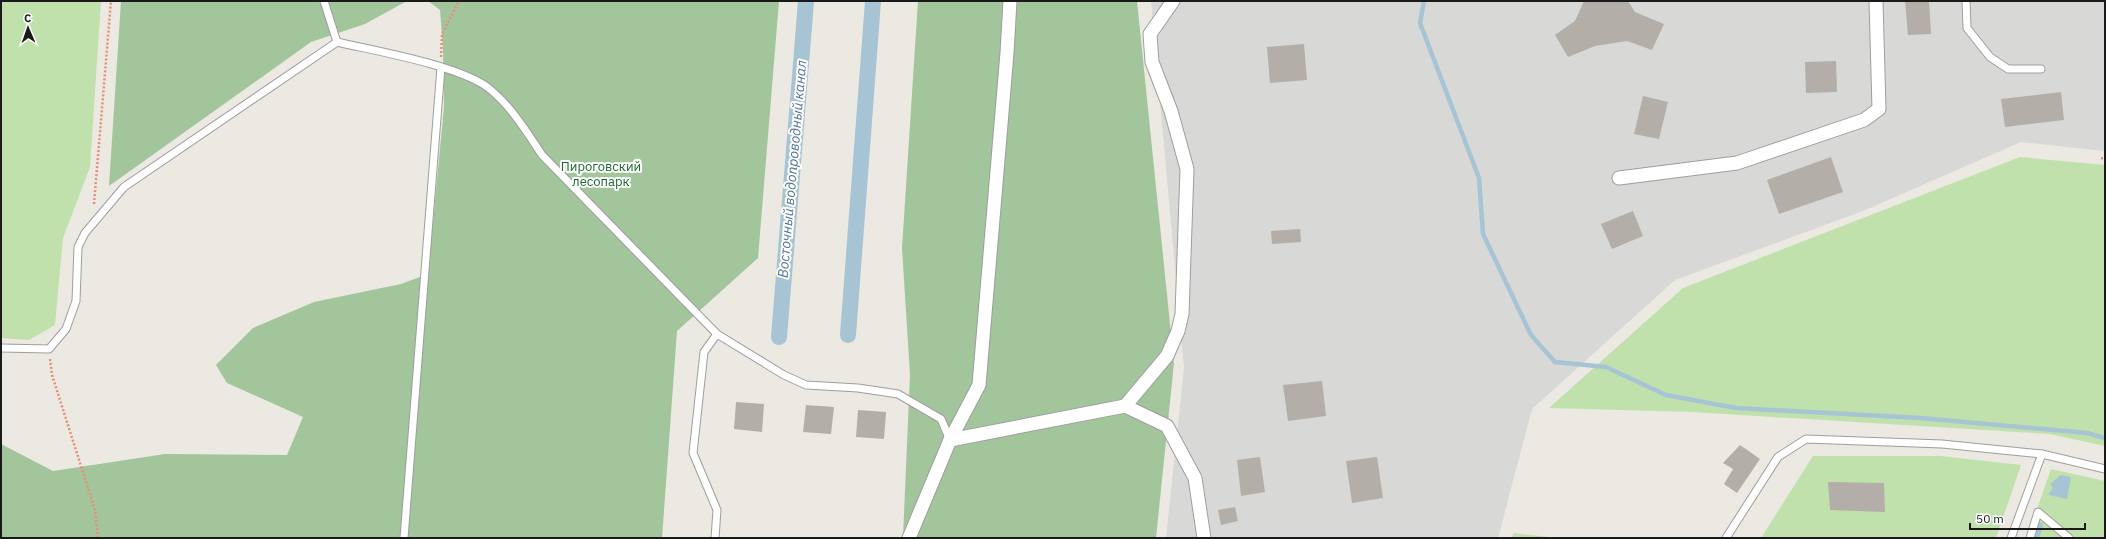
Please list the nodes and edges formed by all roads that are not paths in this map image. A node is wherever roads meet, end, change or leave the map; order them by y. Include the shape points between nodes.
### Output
1 (324, 1) edge
2 (1010, 1) edge
3 (1173, 1) edge
4 (1876, 1) edge
5 (1966, 1) edge
6 (337, 42) junction
7 (441, 67) junction
8 (2041, 69) dead end
9 (1619, 178) dead end
10 (717, 334) junction
11 (1, 348) edge
12 (1125, 406) junction
13 (950, 440) junction
14 (2042, 454) junction
15 (2105, 468) edge
16 (404, 538) edge
17 (715, 538) edge
18 (909, 538) edge
19 (1204, 538) edge
20 (1726, 538) edge
21 (2011, 538) edge
22 (2030, 538) edge
23 (2069, 538) edge

1 - 6 lane
2 - 13 street via 978,386
3 - 12 street via 1150,34 1152,62 1171,111 1186,169 1182,314 1167,356
4 - 9 street via 1880,109 1864,120 1737,163
5 - 8 lane via 1967,28 1990,57 2008,69
6 - 7 lane
6 - 11 lane via 124,187 85,233 78,247 76,301 66,329 49,349
7 - 10 lane via 491,89 521,122 542,155
7 - 16 lane
10 - 13 lane via 784,375 806,385 858,388 898,394 941,419
10 - 17 lane via 704,352 693,453 717,510
12 - 13 street
12 - 19 street via 1167,426 1195,478
13 - 18 street
14 - 15 lane
14 - 20 lane via 1942,444 1806,439 1778,457
14 - 21 lane
22 - 23 lane via 2038,512

